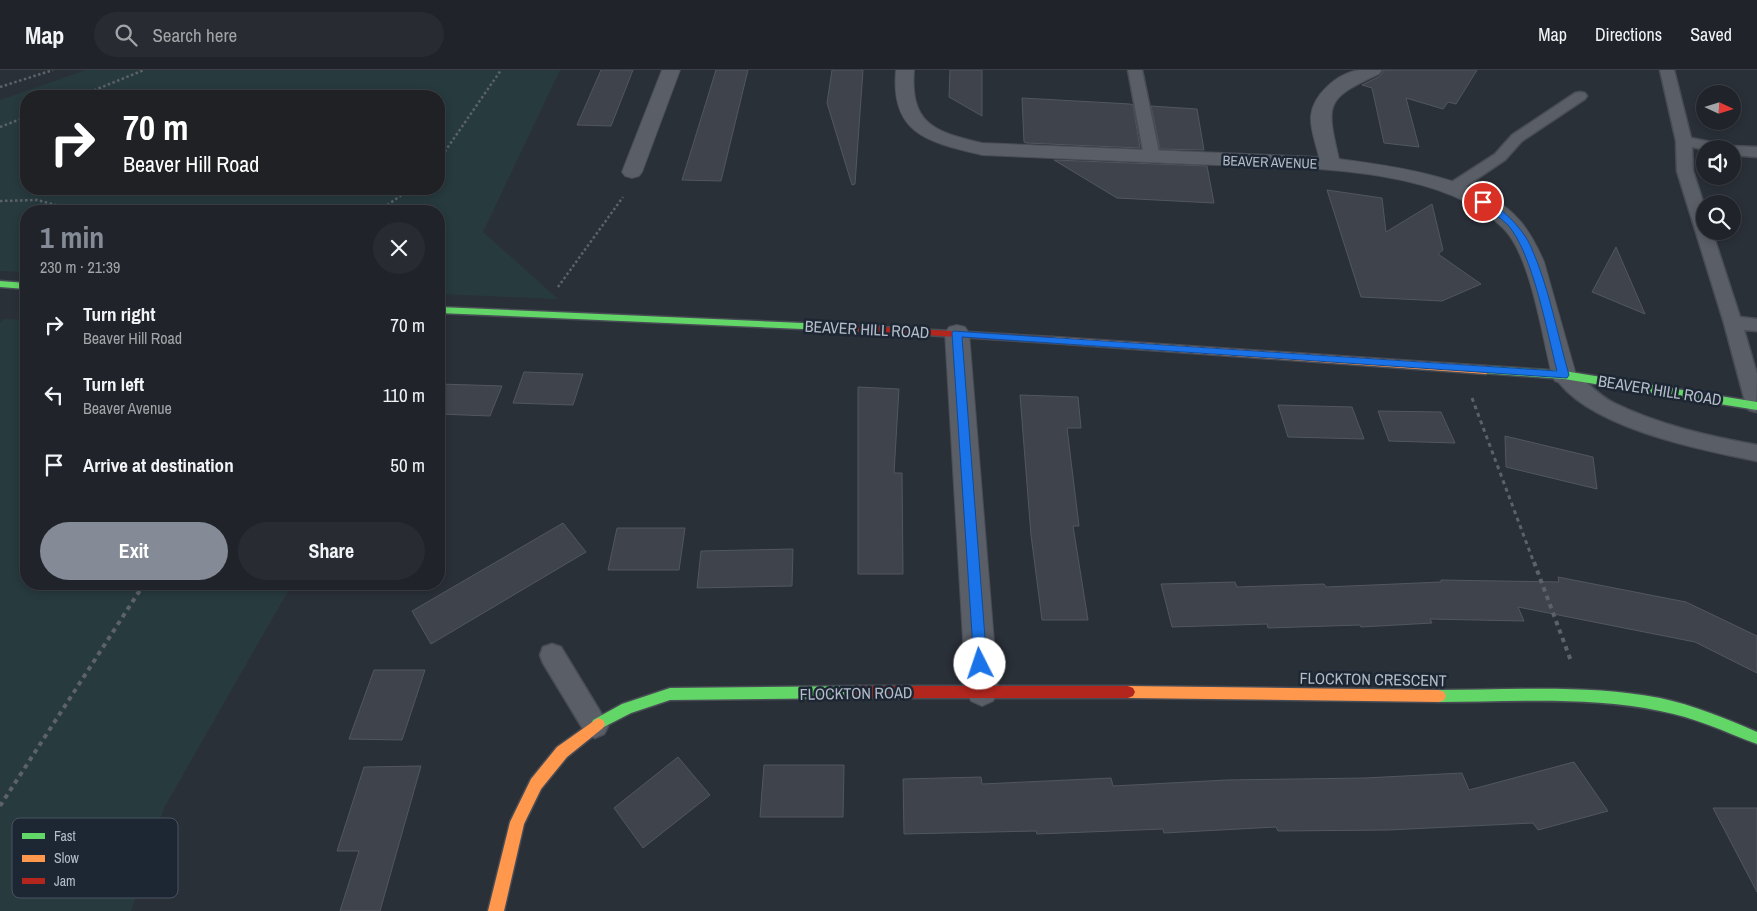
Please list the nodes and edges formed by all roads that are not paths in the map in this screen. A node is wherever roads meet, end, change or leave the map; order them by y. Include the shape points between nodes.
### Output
1 (671, 70) edge
2 (904, 70) edge
3 (1135, 70) edge
4 (1373, 70) edge
5 (1666, 70) edge
6 (1580, 96) dead end
7 (1684, 141) junction
8 (1696, 143) edge
9 (1741, 151) edge
10 (1757, 152) edge
11 (1152, 157) junction
12 (1330, 164) junction
13 (632, 172) road end
14 (1453, 188) junction
15 (0, 284) edge
16 (20, 286) edge
17 (445, 310) edge
18 (1733, 323) junction
19 (1757, 325) edge
20 (957, 333) junction
21 (1564, 375) junction
22 (1756, 406) edge
23 (1757, 453) edge
24 (552, 655) dead end
25 (982, 692) junction
26 (595, 726) junction
27 (1757, 738) edge
28 (496, 911) edge

1 - 13 street
2 - 11 street, BEAVER AVENUE via 906,108 916,122 933,134 956,143 982,148
3 - 11 lane
4 - 12 street via 1334,90 1324,101 1321,114
5 - 7 lane
6 - 14 lane via 1517,138 1500,157
7 - 8 lane
7 - 18 lane via 1685,171
9 - 10 lane
11 - 12 street, BEAVER AVENUE
12 - 14 street, BEAVER AVENUE via 1418,178
14 - 21 street, BEAVER AVENUE via 1483,202 1510,223 1526,245
15 - 16 main road
17 - 20 main road, BEAVER HILL ROAD
18 - 19 lane
18 - 22 lane
20 - 21 main road, BEAVER HILL ROAD
20 - 25 street
21 - 22 main road, BEAVER HILL ROAD
21 - 23 lane, BEAVER HILL ROAD via 1606,408 1652,426
24 - 26 lane
25 - 26 main road, FLOCKTON ROAD via 670,694 627,708
25 - 27 main road, FLOCKTON CRESCENT via 1585,697 1646,702 1708,717
26 - 28 main road, FLOCKTON ROAD via 562,752 536,784 516,822

